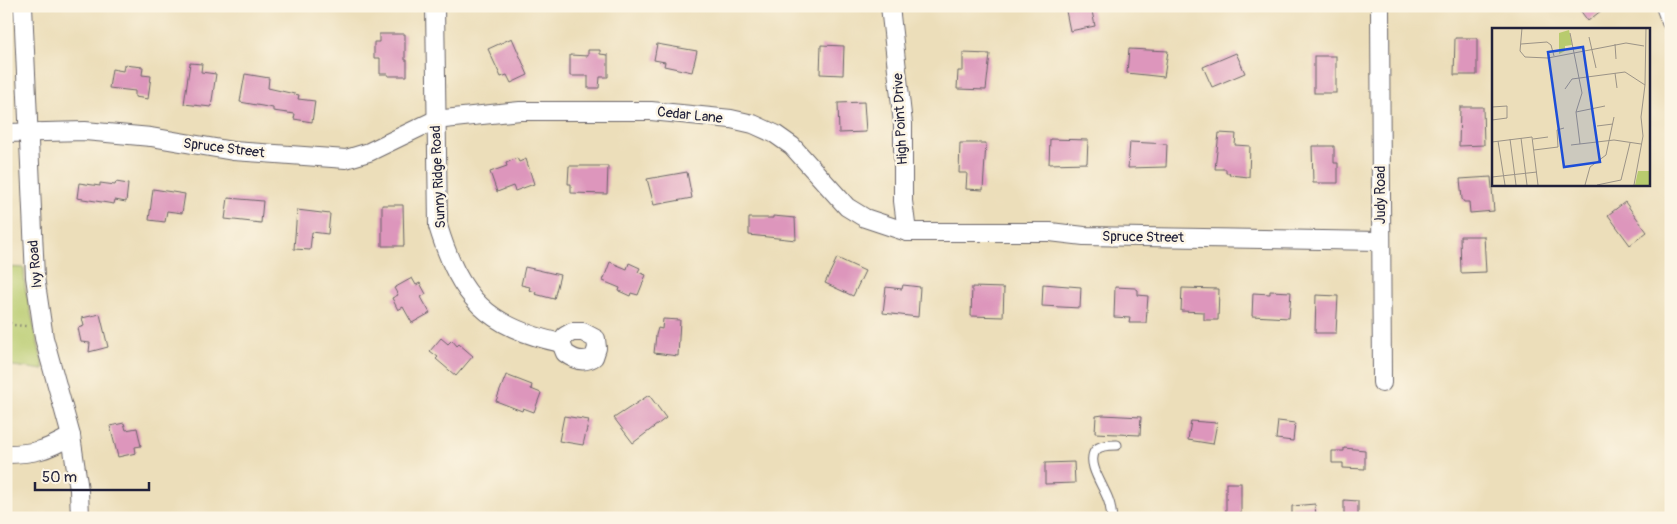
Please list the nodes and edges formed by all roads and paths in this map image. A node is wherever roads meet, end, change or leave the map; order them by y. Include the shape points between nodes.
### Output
1 (23, 6) edge
2 (435, 6) edge
3 (890, 6) edge
4 (1380, 6) edge
5 (1665, 6) edge
6 (1671, 22) edge
7 (435, 120) junction
8 (27, 132) junction
9 (6, 133) edge
10 (907, 232) junction
11 (1380, 242) junction
12 (6, 320) edge
13 (43, 328) junction
14 (561, 344) dead end
15 (1382, 383) dead end
16 (71, 436) junction
17 (1117, 444) dead end
18 (6, 454) edge
19 (80, 518) edge
20 (1112, 518) edge

1 - 8 street, Ivy Road
2 - 7 street, Sunny Ridge Road
3 - 10 street, High Point Drive via 903,124 903,201
4 - 11 street, Judy Road
5 - 6 street
7 - 8 street, Spruce Street via 369,152 346,159 233,151 151,137 85,131
7 - 10 street, Cedar Lane via 520,111 651,111 753,124 792,146 846,207 865,218
7 - 14 street, Sunny Ridge Road via 438,226 447,258 474,299 492,316 517,332
8 - 9 street, Spruce Street
8 - 13 street, Ivy Road via 35,277
10 - 11 street, Spruce Street via 1050,232 1084,236
11 - 15 street, Judy Road
12 - 13 path via 13,325
13 - 16 street, Ivy Road
16 - 18 street via 48,449 29,454
16 - 19 street, Ivy Road
17 - 20 lane via 1100,447 1095,450 1093,458

